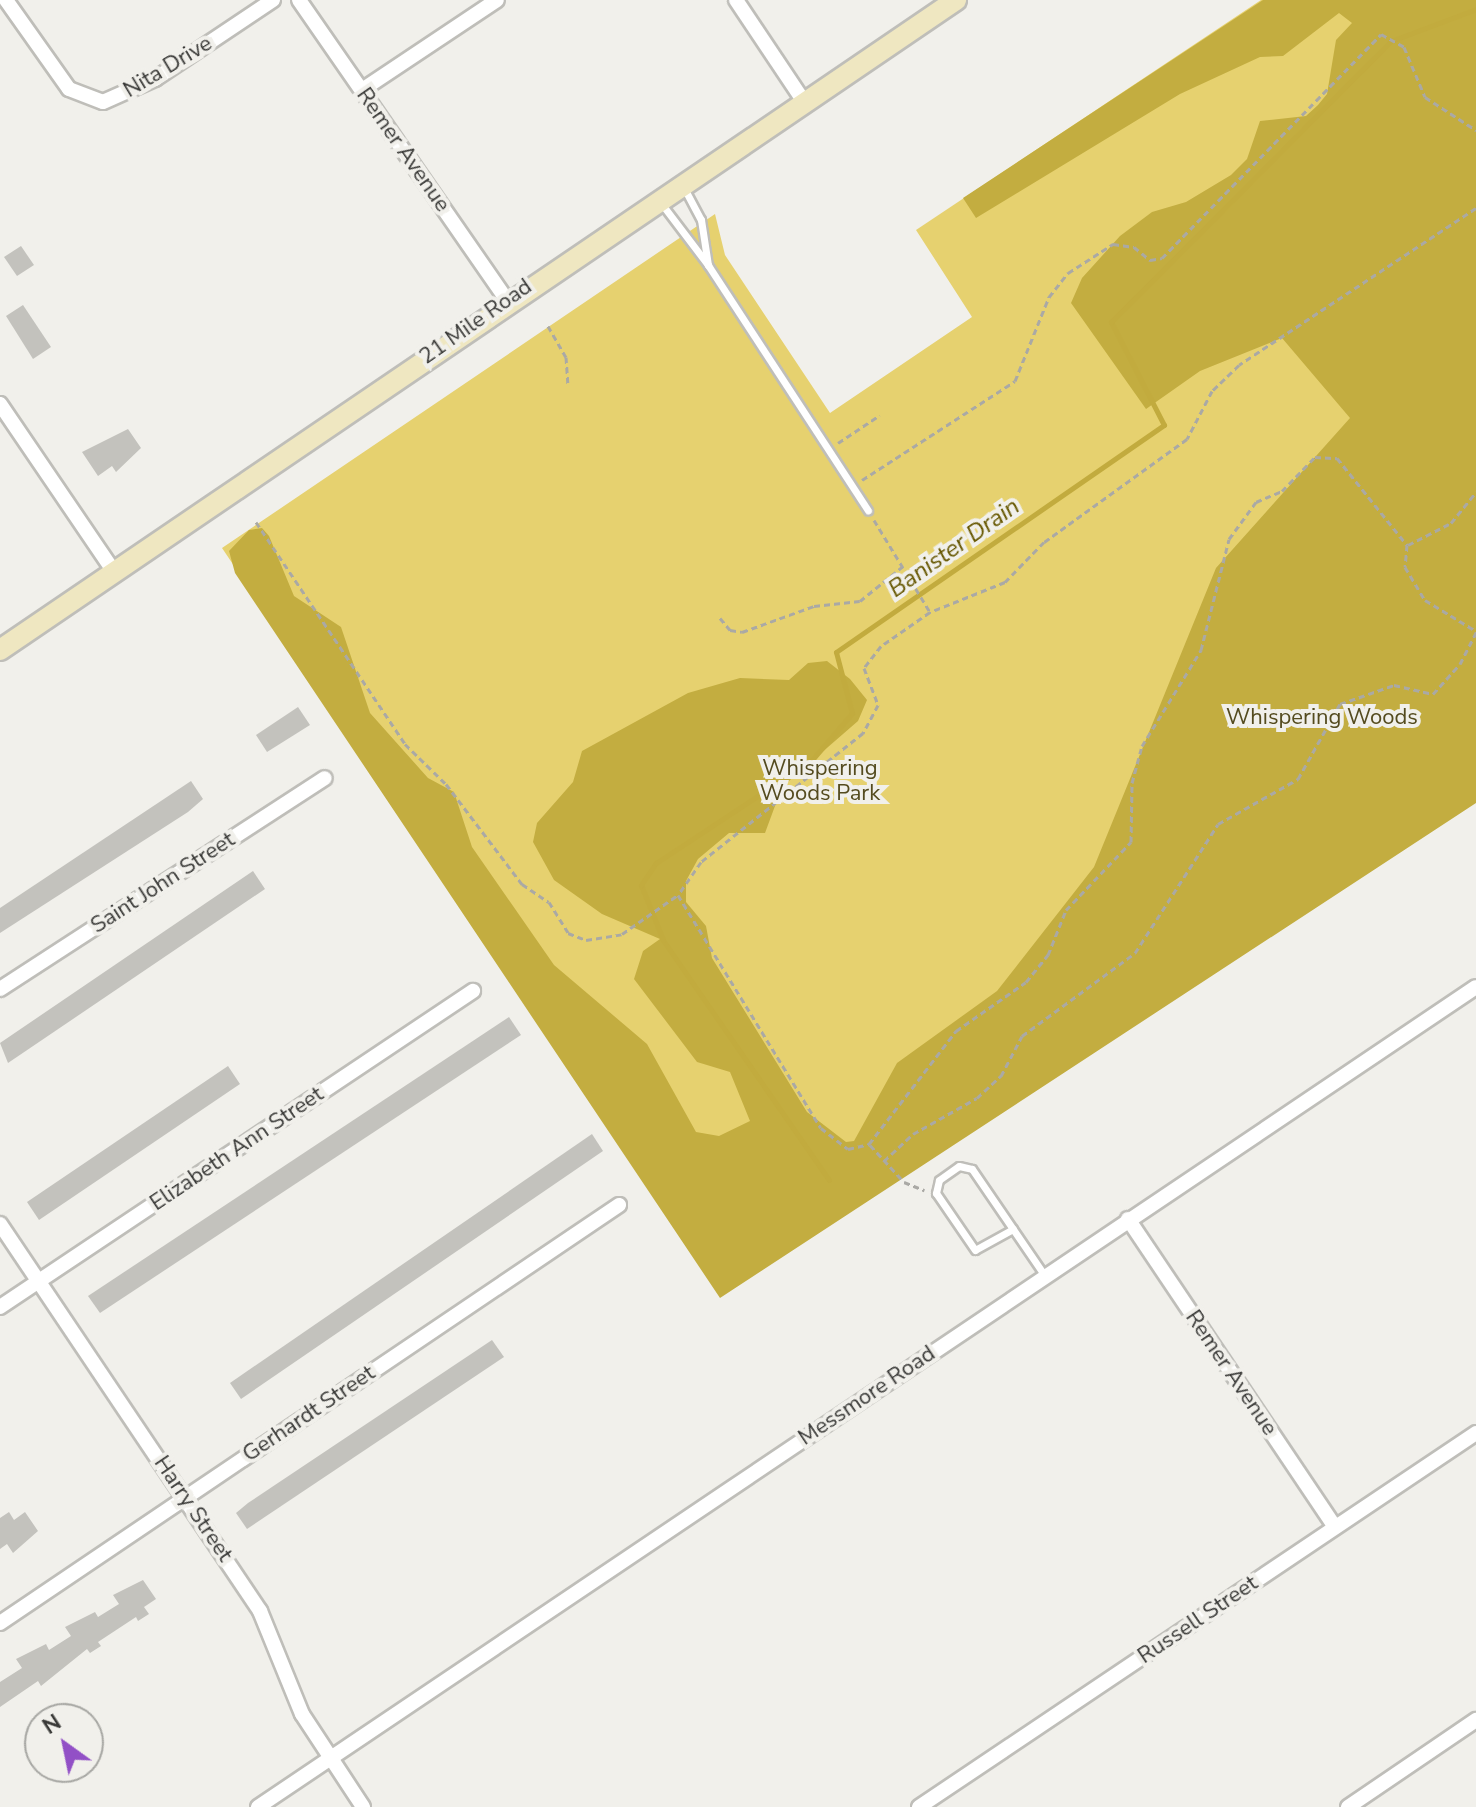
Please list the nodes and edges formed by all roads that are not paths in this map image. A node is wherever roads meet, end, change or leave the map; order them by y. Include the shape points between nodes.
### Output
1 (6, 0) edge
2 (273, 0) edge
3 (299, 0) edge
4 (497, 0) edge
5 (736, 0) edge
6 (956, 0) edge
7 (362, 90) junction
8 (803, 100) junction
9 (681, 182) junction
10 (657, 198) junction
11 (708, 265) junction
12 (507, 300) junction
13 (0, 404) edge
14 (868, 510) road end
15 (115, 573) junction
16 (0, 650) edge
17 (325, 778) dead end
18 (1476, 987) edge
19 (0, 989) edge
20 (473, 991) dead end
21 (619, 1205) dead end
22 (1128, 1219) junction
23 (0, 1224) edge
24 (1013, 1229) junction
25 (1045, 1276) junction
26 (39, 1282) junction
27 (0, 1307) edge
28 (1476, 1433) edge
29 (186, 1498) junction
30 (1335, 1527) junction
31 (0, 1623) edge
32 (1475, 1724) edge
33 (331, 1759) junction
34 (929, 1805) edge
35 (258, 1807) edge
36 (363, 1807) edge
37 (1348, 1807) edge

1 - 2 street, Nita Drive via 69,89 103,102 155,79
3 - 7 street, Remer Avenue
4 - 7 street
5 - 8 street
6 - 8 street, 21 Mile Road
7 - 12 street, Remer Avenue
8 - 9 street, 21 Mile Road
9 - 10 street, 21 Mile Road
9 - 11 lane via 701,220
10 - 11 lane
10 - 12 street, 21 Mile Road
11 - 14 lane
12 - 15 street, 21 Mile Road
13 - 15 street
15 - 16 street, 21 Mile Road
17 - 19 street, Saint John Street
18 - 22 street, Messmore Road
20 - 26 street, Elizabeth Ann Street
21 - 29 street, Gerhardt Street
22 - 25 street, Messmore Road
22 - 30 street, Remer Avenue
23 - 26 street, Harry Street
24 - 24 lane via 966,1165 939,1180 936,1193 975,1250
24 - 25 lane
25 - 33 street, Messmore Road
26 - 27 street, Elizabeth Ann Street
26 - 29 street, Harry Street
28 - 30 street, Russell Street
29 - 31 street, Gerhardt Street
29 - 33 street, Harry Street via 270,1627 294,1697
30 - 34 street, Russell Street
32 - 37 street
33 - 35 street, Messmore Road
33 - 36 street, Harry Street

